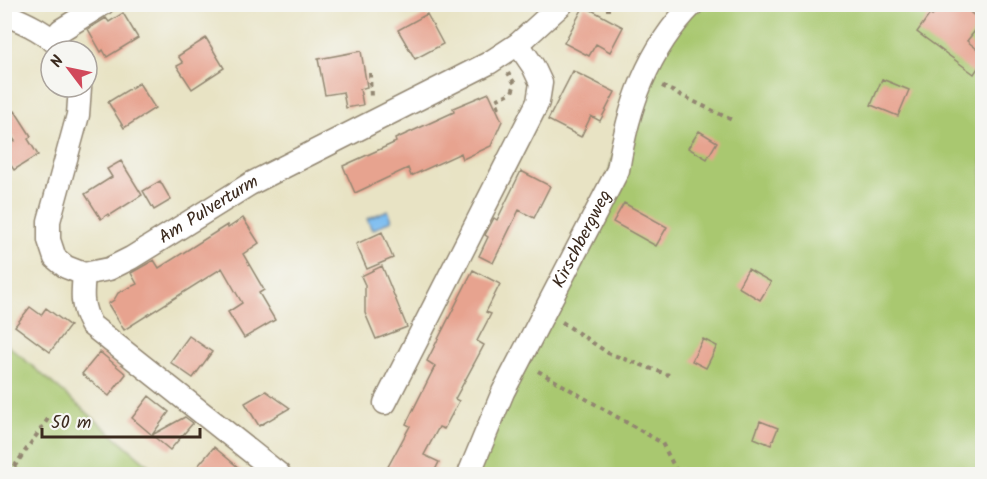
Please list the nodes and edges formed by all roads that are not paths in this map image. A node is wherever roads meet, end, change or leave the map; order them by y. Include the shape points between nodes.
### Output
1 (103, 4) edge
2 (562, 4) edge
3 (693, 4) edge
4 (4, 14) edge
5 (51, 39) edge
6 (60, 39) edge
7 (518, 44) junction
8 (79, 99) edge
9 (84, 274) junction
10 (385, 403) dead end
11 (279, 474) edge
12 (469, 474) edge

1 - 6 street via 61,30
2 - 7 street, Am Pulverturm
3 - 12 street, Kirschbergweg via 658,46 642,76 624,133 618,170 503,392
4 - 5 street
7 - 9 street, Am Pulverturm via 489,63 250,184 131,258 109,269
7 - 10 street via 541,83 538,102
8 - 9 street via 48,221 55,258
9 - 11 street via 84,311 92,325

